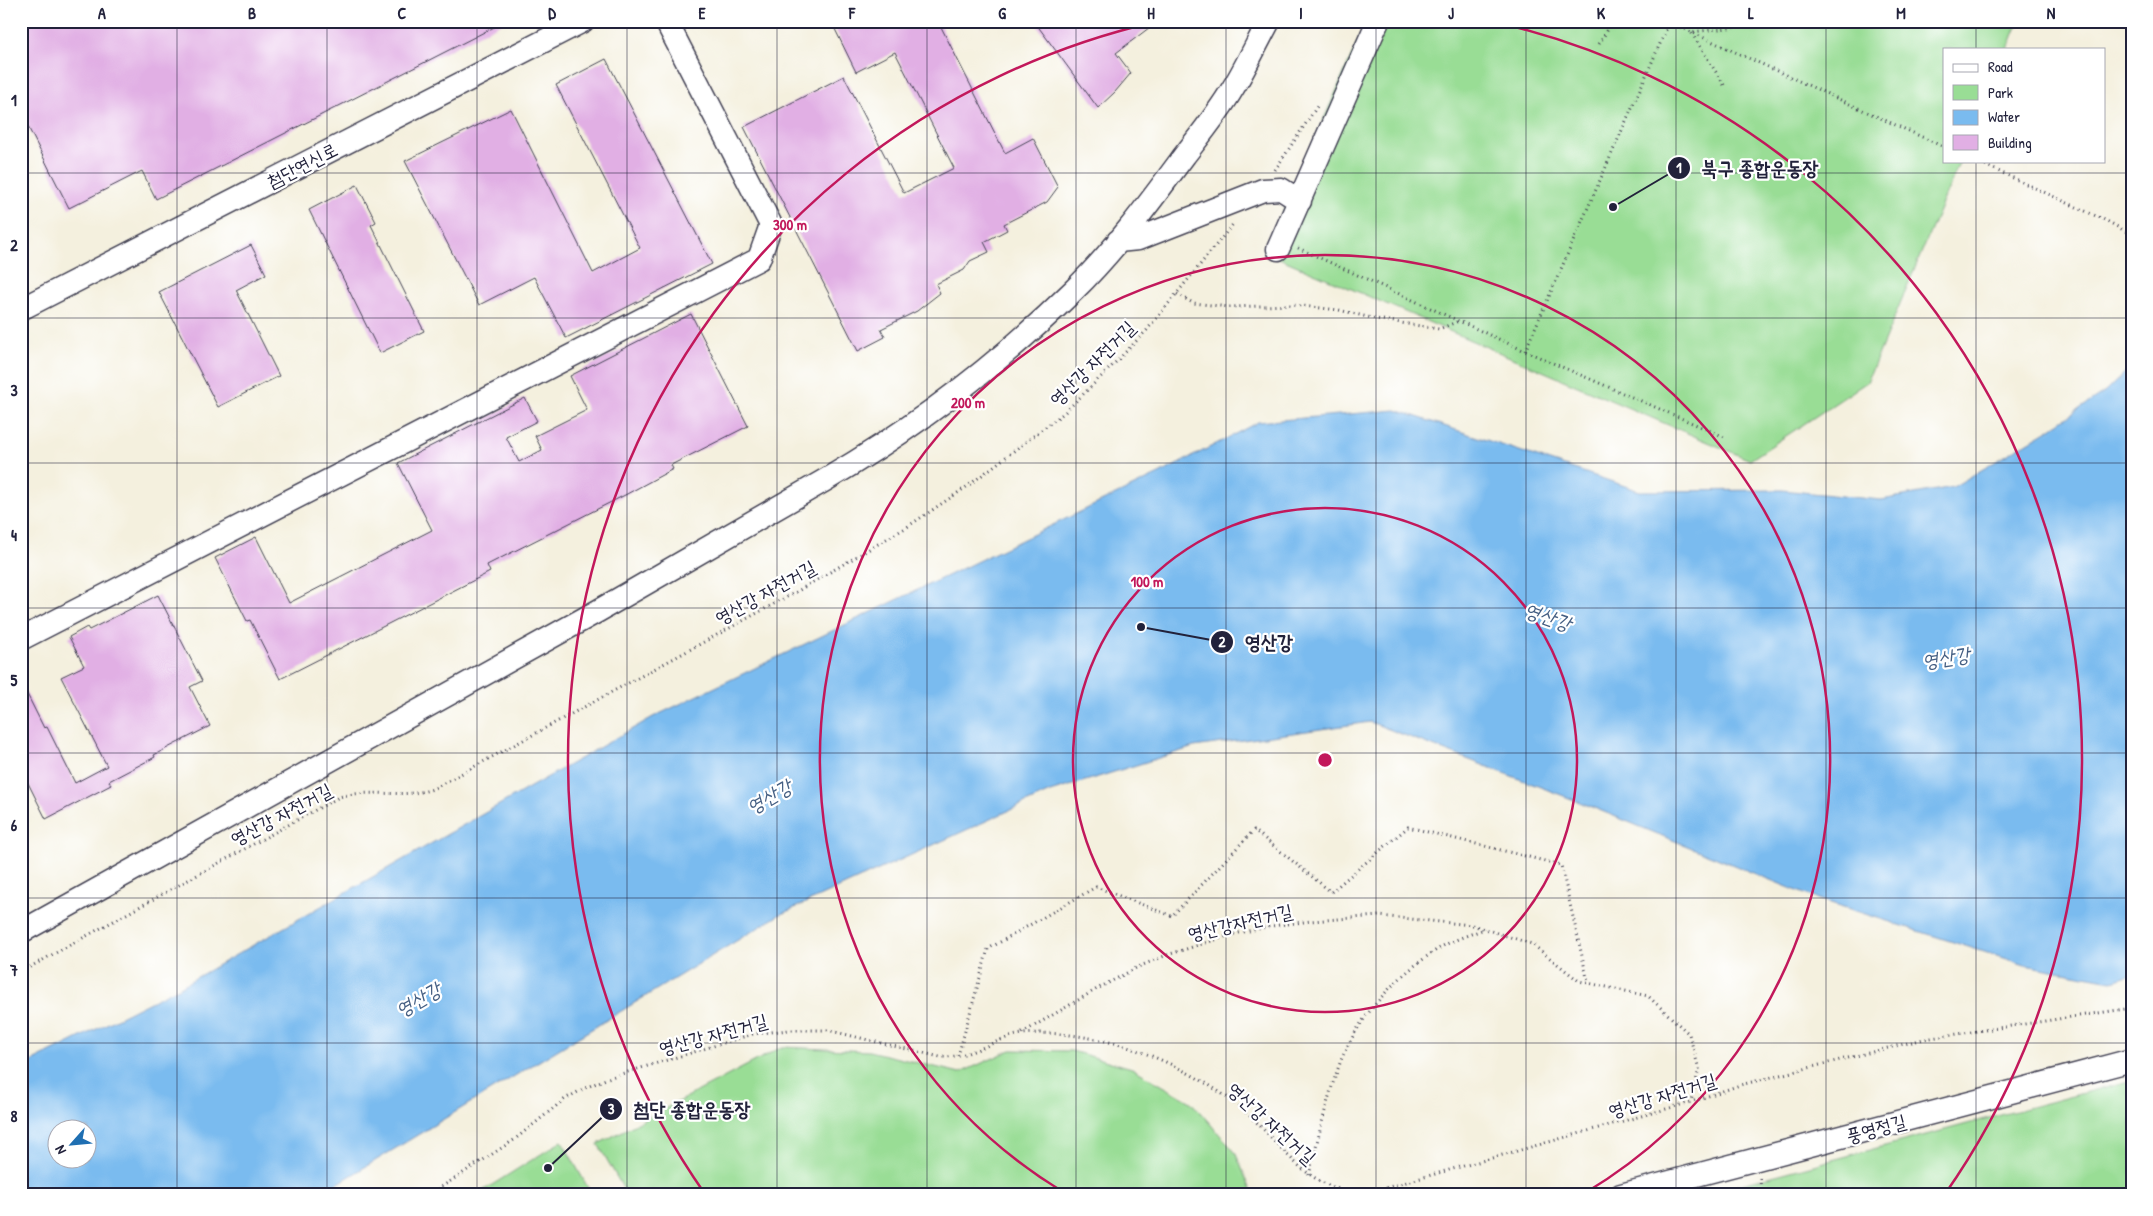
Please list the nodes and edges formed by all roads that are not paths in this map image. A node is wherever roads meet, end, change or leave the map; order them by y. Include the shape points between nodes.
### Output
1 (583, 21) edge
2 (666, 21) edge
3 (1269, 21) edge
4 (1378, 21) edge
5 (1300, 201) junction
6 (1118, 241) junction
7 (1280, 245) road end
8 (21, 309) edge
9 (21, 639) edge
10 (21, 932) edge
11 (2132, 1060) edge
12 (1621, 1195) edge

1 - 8 street, 첨단연신로
2 - 9 street via 771,225 759,259
3 - 6 street via 1233,89
4 - 5 street
5 - 6 street via 1281,189 1263,190 1138,239
5 - 7 street
6 - 10 street via 1074,290 1000,359 865,457 598,611
11 - 12 street, 풍영정길

